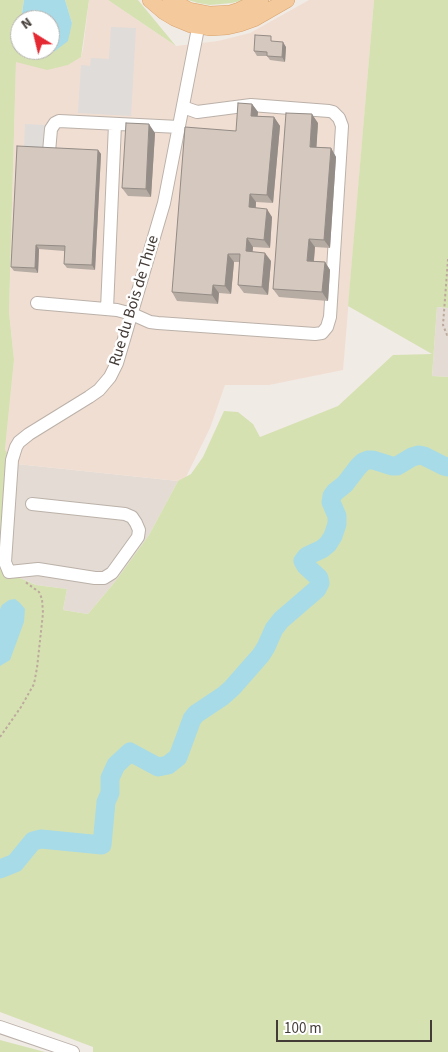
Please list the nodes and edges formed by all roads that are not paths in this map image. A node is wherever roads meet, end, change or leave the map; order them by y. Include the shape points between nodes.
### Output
1 (150, 0) edge
2 (170, 0) edge
3 (261, 0) edge
4 (287, 0) edge
5 (200, 20) junction
6 (183, 107) junction
7 (115, 124) junction
8 (179, 128) junction
9 (49, 152) edge
10 (37, 303) dead end
11 (107, 309) junction
12 (132, 314) junction
13 (32, 504) dead end
14 (0, 1027) edge
15 (73, 1052) edge

1 - 5 main road via 184,23
2 - 5 main road
3 - 5 main road via 230,13
4 - 5 main road via 254,19 227,27 211,28
5 - 6 street, Rue du Bois de Thue
6 - 8 street, Rue du Bois de Thue
6 - 12 street via 197,112 251,105 329,111 339,118 342,126 329,323 322,332 315,334 154,322
7 - 8 street
7 - 9 street via 59,121 50,131
7 - 11 street
8 - 12 street, Rue du Bois de Thue via 164,203
10 - 11 street
11 - 12 street
12 - 13 street, Rue du Bois de Thue via 117,362 107,381 90,397 29,434 16,446 4,559 9,572 38,569 104,578 138,537 136,522 125,514
14 - 15 street

